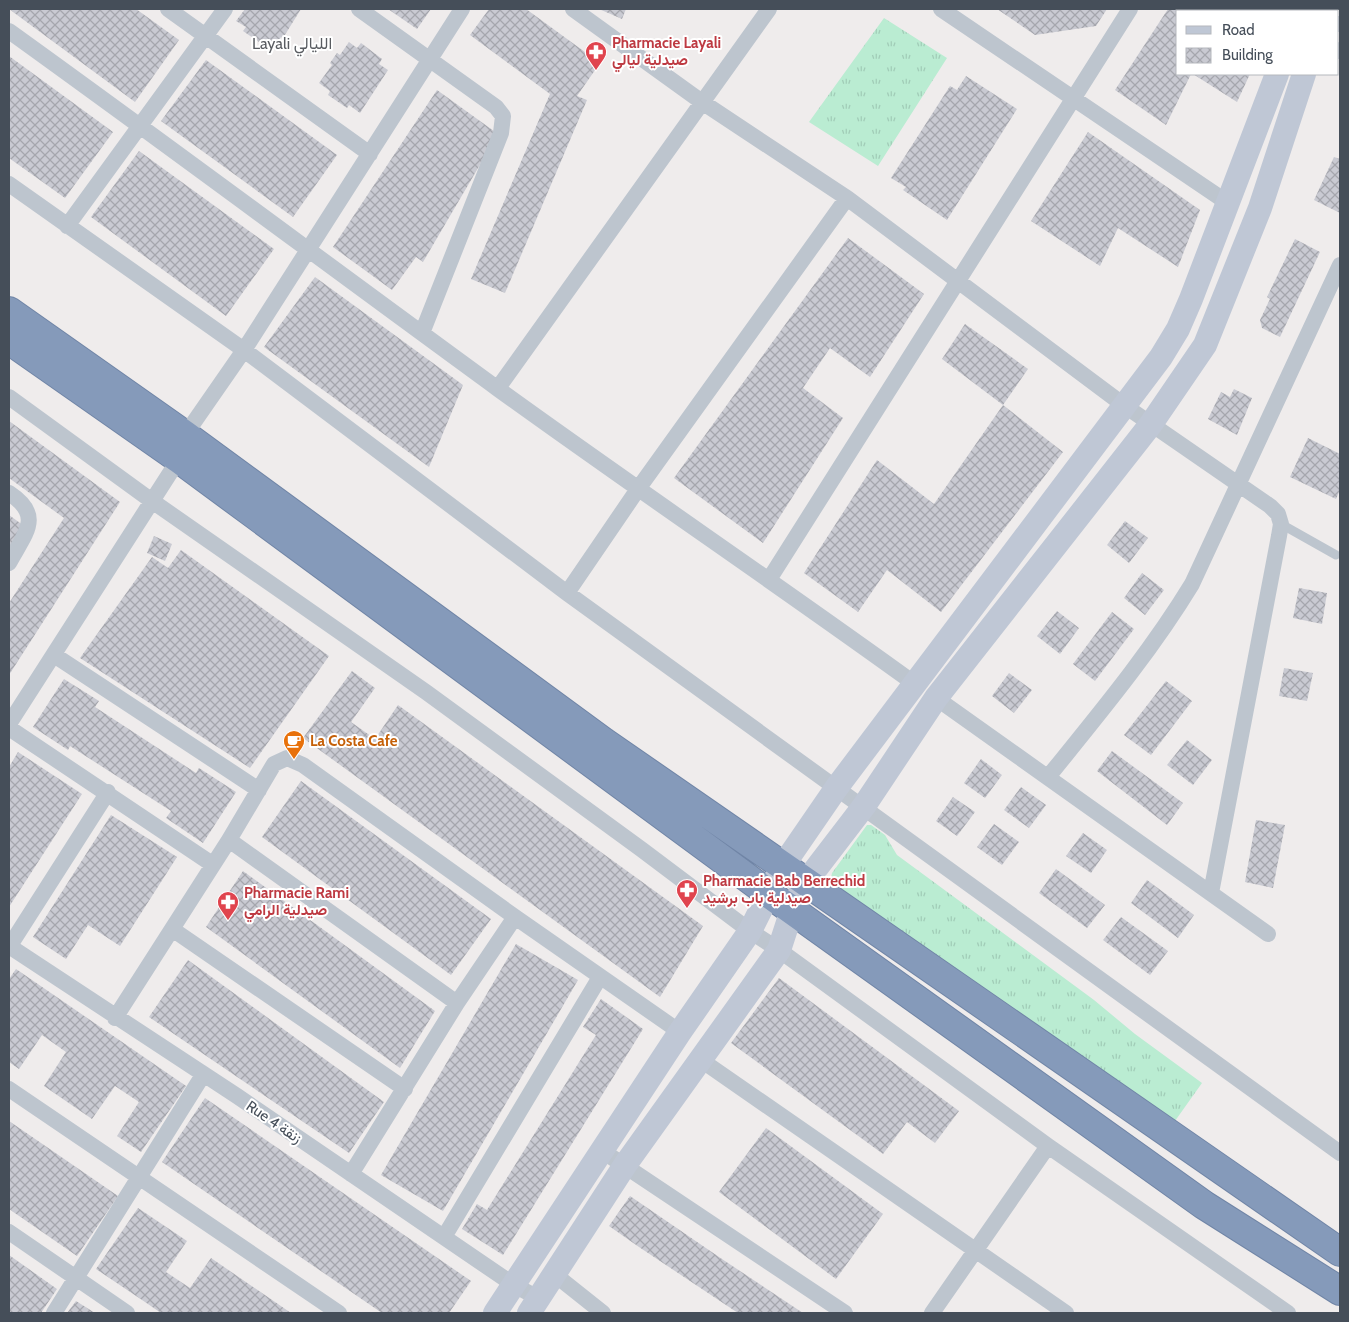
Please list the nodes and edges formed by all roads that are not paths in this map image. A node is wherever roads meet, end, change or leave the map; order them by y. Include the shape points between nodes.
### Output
1 (168, 9) edge
2 (225, 9) edge
3 (359, 9) edge
4 (462, 9) edge
5 (573, 9) edge
6 (769, 9) edge
7 (941, 9) edge
8 (1130, 9) edge
9 (9, 32) edge
10 (206, 36) junction
11 (430, 60) junction
12 (1277, 75) edge
13 (1304, 75) edge
14 (1074, 98) junction
15 (702, 102) junction
16 (140, 126) junction
17 (370, 154) junction
18 (9, 184) edge
19 (847, 198) junction
20 (1228, 203) junction
21 (67, 226) junction
22 (308, 249) junction
23 (1340, 265) edge
24 (957, 279) junction
25 (9, 311) edge
26 (422, 333) junction
27 (9, 340) edge
28 (244, 350) junction
29 (498, 388) junction
30 (9, 397) edge
31 (1126, 406) junction
32 (1151, 424) junction
33 (182, 447) junction
34 (1240, 484) junction
35 (638, 489) junction
36 (9, 493) edge
37 (152, 501) junction
38 (1281, 524) junction
39 (1336, 555) dead end
40 (9, 563) edge
41 (770, 578) junction
42 (567, 593) junction
43 (54, 655) junction
44 (915, 684) junction
45 (936, 698) junction
46 (12, 713) edge
47 (9, 728) edge
48 (1048, 777) junction
49 (837, 787) junction
50 (258, 790) junction
51 (108, 792) junction
52 (864, 806) junction
53 (229, 840) junction
54 (212, 864) junction
55 (782, 867) junction
56 (805, 883) junction
57 (768, 893) junction
58 (1211, 894) junction
59 (792, 910) junction
60 (515, 918) junction
61 (172, 929) junction
62 (750, 931) junction
63 (1268, 934) dead end
64 (9, 947) edge
65 (780, 950) junction
66 (600, 977) junction
67 (457, 1002) junction
68 (115, 1018) junction
69 (680, 1032) junction
70 (701, 1060) junction
71 (204, 1075) junction
72 (9, 1088) edge
73 (405, 1089) junction
74 (1048, 1146) junction
75 (602, 1150) junction
76 (1340, 1153) edge
77 (626, 1165) junction
78 (351, 1174) junction
79 (139, 1177) junction
80 (9, 1232) edge
81 (444, 1237) junction
82 (976, 1251) junction
83 (1340, 1252) edge
84 (554, 1274) junction
85 (77, 1279) junction
86 (514, 1285) junction
87 (1340, 1291) edge
88 (534, 1306) edge
89 (54, 1313) edge
90 (127, 1313) edge
91 (340, 1313) edge
92 (495, 1313) edge
93 (602, 1313) edge
94 (845, 1313) edge
95 (932, 1313) edge
96 (1066, 1313) edge
97 (1288, 1313) edge

1 - 10 street
2 - 10 street
3 - 11 street
4 - 11 street
5 - 15 street
6 - 15 street
7 - 14 street
8 - 14 street
9 - 16 street
10 - 16 street
10 - 17 street
11 - 17 street
11 - 26 street via 496,107 504,120
12 - 20 main road
13 - 32 main road via 1260,208 1220,311 1205,345
14 - 20 street
14 - 24 street
15 - 19 street
15 - 29 street
16 - 21 street
16 - 22 street
17 - 22 street
18 - 21 street
19 - 24 street
19 - 35 street
20 - 31 main road via 1178,329
21 - 28 street
22 - 26 street
22 - 28 street
23 - 34 street
24 - 31 street
24 - 41 street
25 - 33 highway
26 - 29 street
27 - 33 highway
28 - 33 street
28 - 42 street
29 - 35 street
30 - 37 street
31 - 32 street
31 - 44 main road
32 - 34 street
32 - 45 main road
33 - 37 street
33 - 55 highway
33 - 57 highway
34 - 38 street via 1270,506 1278,514
34 - 48 street via 1171,619
35 - 41 street
35 - 42 street
36 - 40 street via 27,508 29,519
37 - 43 street
37 - 62 street via 434,698
38 - 39 lane
38 - 58 street
41 - 44 street
42 - 49 street
43 - 46 street
43 - 50 street
44 - 49 main road
45 - 48 street
45 - 52 main road
47 - 51 street
48 - 58 street
49 - 52 street
49 - 55 main road
50 - 53 street
50 - 60 street via 274,764 286,758 295,760
51 - 54 street
51 - 64 street
52 - 56 main road
52 - 76 street
53 - 54 street
53 - 67 street
54 - 61 street
55 - 56 highway
55 - 57 main road
56 - 59 main road
56 - 83 highway
57 - 59 highway
57 - 62 main road
58 - 63 street
59 - 65 main road
59 - 87 highway via 1204,1205
60 - 66 street
60 - 67 street
61 - 68 street
61 - 73 street
62 - 65 street
62 - 69 main road
64 - 68 street, Rue 4 زنقة
65 - 70 main road
65 - 74 street
66 - 69 street
66 - 81 street
67 - 73 street
68 - 71 street, Rue 4 زنقة
69 - 75 main road
70 - 77 main road
70 - 82 street
71 - 78 street, Rue 4 زنقة
71 - 79 street
72 - 79 street
73 - 78 street
74 - 82 street
74 - 97 street
75 - 77 street
75 - 86 main road
77 - 84 main road
77 - 94 street
78 - 81 street, Rue 4 زنقة
79 - 85 street
79 - 91 street
80 - 85 street
81 - 86 street, Rue 4 زنقة
82 - 95 street
82 - 96 street
84 - 88 main road
84 - 93 street
85 - 89 street
85 - 90 street
86 - 88 street, Rue 4 زنقة
86 - 92 main road

